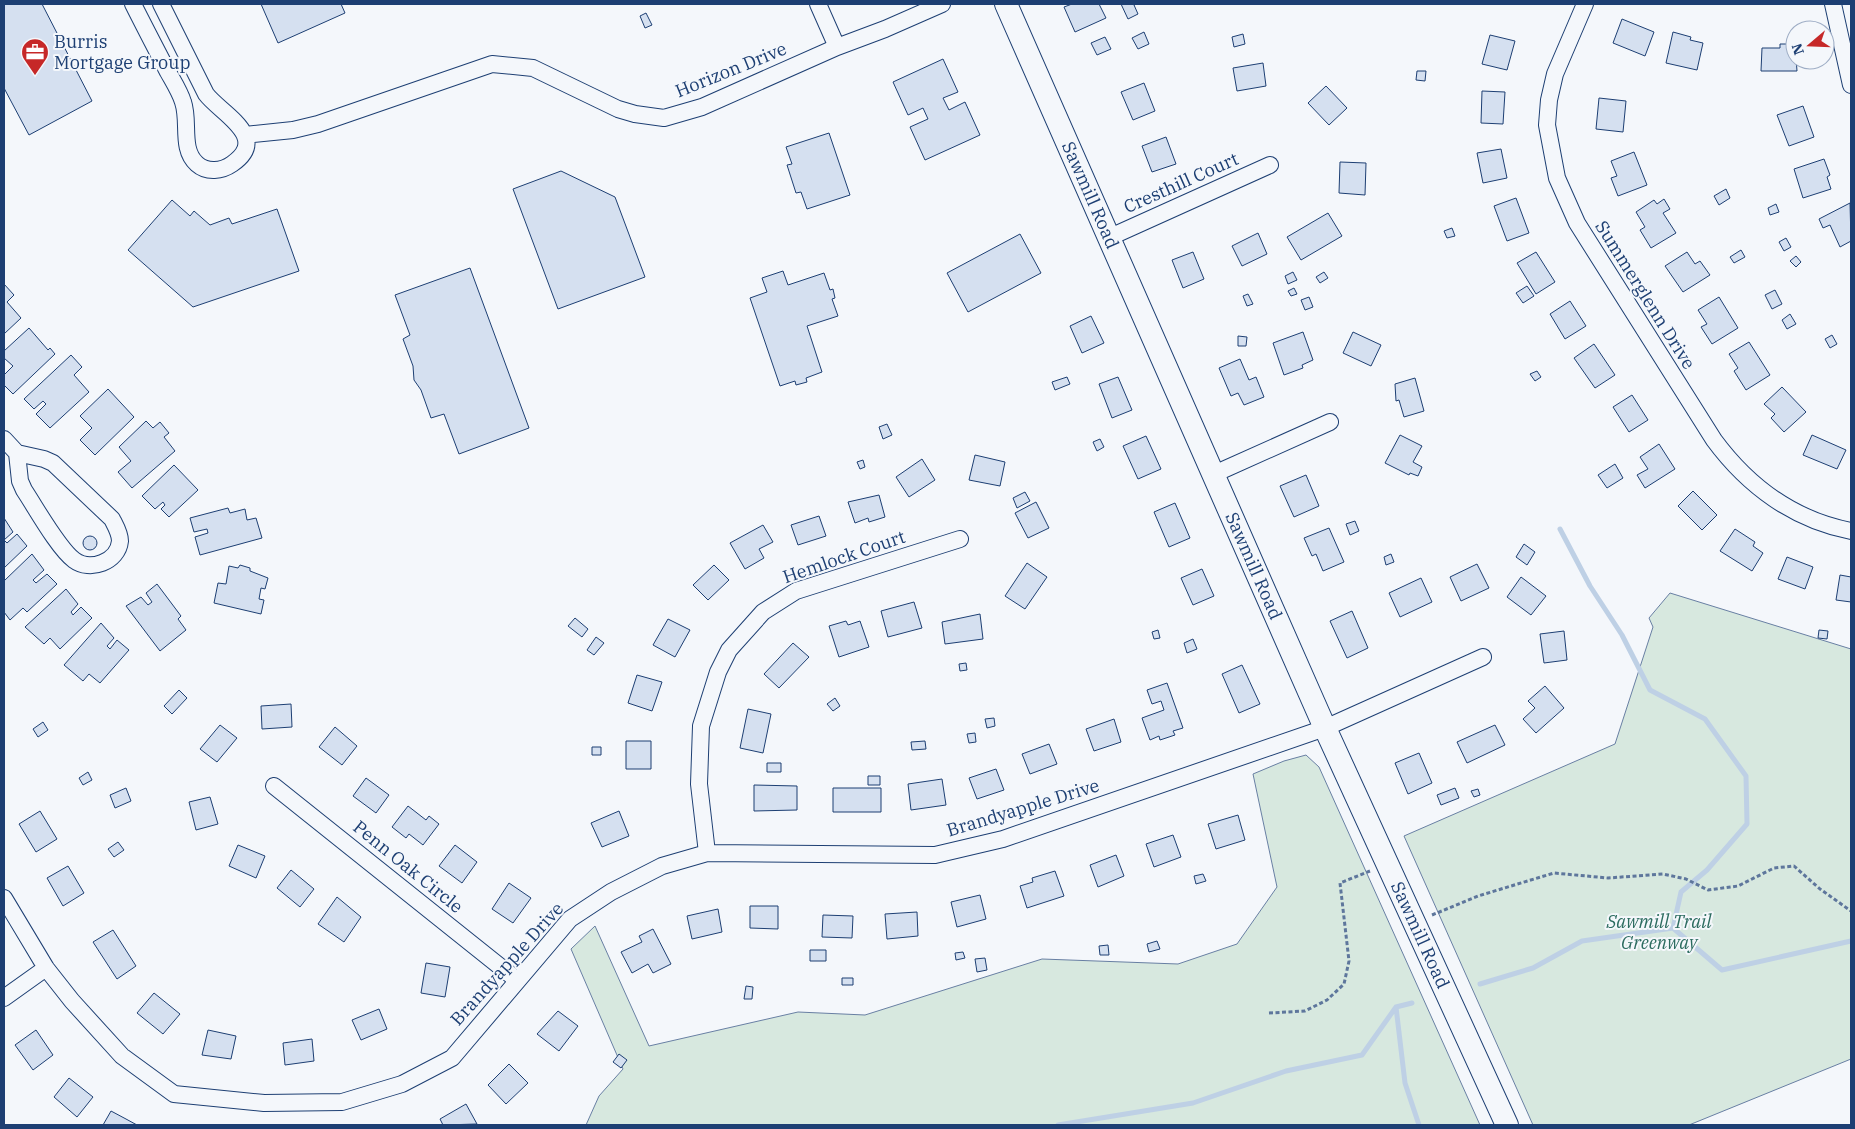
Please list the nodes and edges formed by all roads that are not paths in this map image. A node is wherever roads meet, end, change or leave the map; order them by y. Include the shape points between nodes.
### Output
1 (132, 4) edge
2 (161, 4) edge
3 (818, 4) edge
4 (942, 4) edge
5 (1006, 4) edge
6 (1585, 4) edge
7 (1834, 4) edge
8 (837, 47) junction
9 (1851, 85) edge
10 (245, 135) junction
11 (1270, 165) dead end
12 (1108, 238) junction
13 (1330, 422) dead end
14 (4, 439) edge
15 (17, 453) junction
16 (1214, 474) junction
17 (1851, 531) edge
18 (960, 539) dead end
19 (1483, 657) dead end
20 (1325, 728) junction
21 (274, 786) dead end
22 (707, 853) junction
23 (4, 898) edge
24 (46, 968) junction
25 (517, 980) junction
26 (4, 998) edge
27 (1507, 1125) edge

1 - 10 street via 183,101 188,150 197,164 211,170 229,166 242,153
2 - 10 street via 206,94 215,106 232,116
3 - 8 street
4 - 8 street, Horizon Drive
5 - 12 street, Sawmill Road
6 - 17 street, Summerglenn Drive via 1555,74 1547,125 1557,178 1577,223 1732,465 1795,511
7 - 9 street
8 - 10 street, Horizon Drive via 702,107 664,118 618,109 533,68 492,64 318,124
11 - 12 street, Cresthill Court
12 - 16 street, Sawmill Road
13 - 16 street
14 - 15 street
15 - 15 street via 24,490 66,552 75,561 86,564 97,565 107,561 120,541 112,519 53,463
16 - 20 street, Sawmill Road
18 - 22 street, Hemlock Court via 796,591 762,612 729,650 718,672 701,726 699,784
19 - 20 street, Brandyapple Drive
20 - 22 street, Brandyapple Drive via 1003,839 935,855
20 - 27 street, Sawmill Road
21 - 25 street, Penn Oak Circle
22 - 25 street, Brandyapple Drive via 662,866 611,892 570,919
23 - 24 street, Brandyapple Drive
24 - 25 street, Brandyapple Drive via 122,1056 174,1094 264,1103 342,1102 402,1084 452,1058
24 - 26 street

